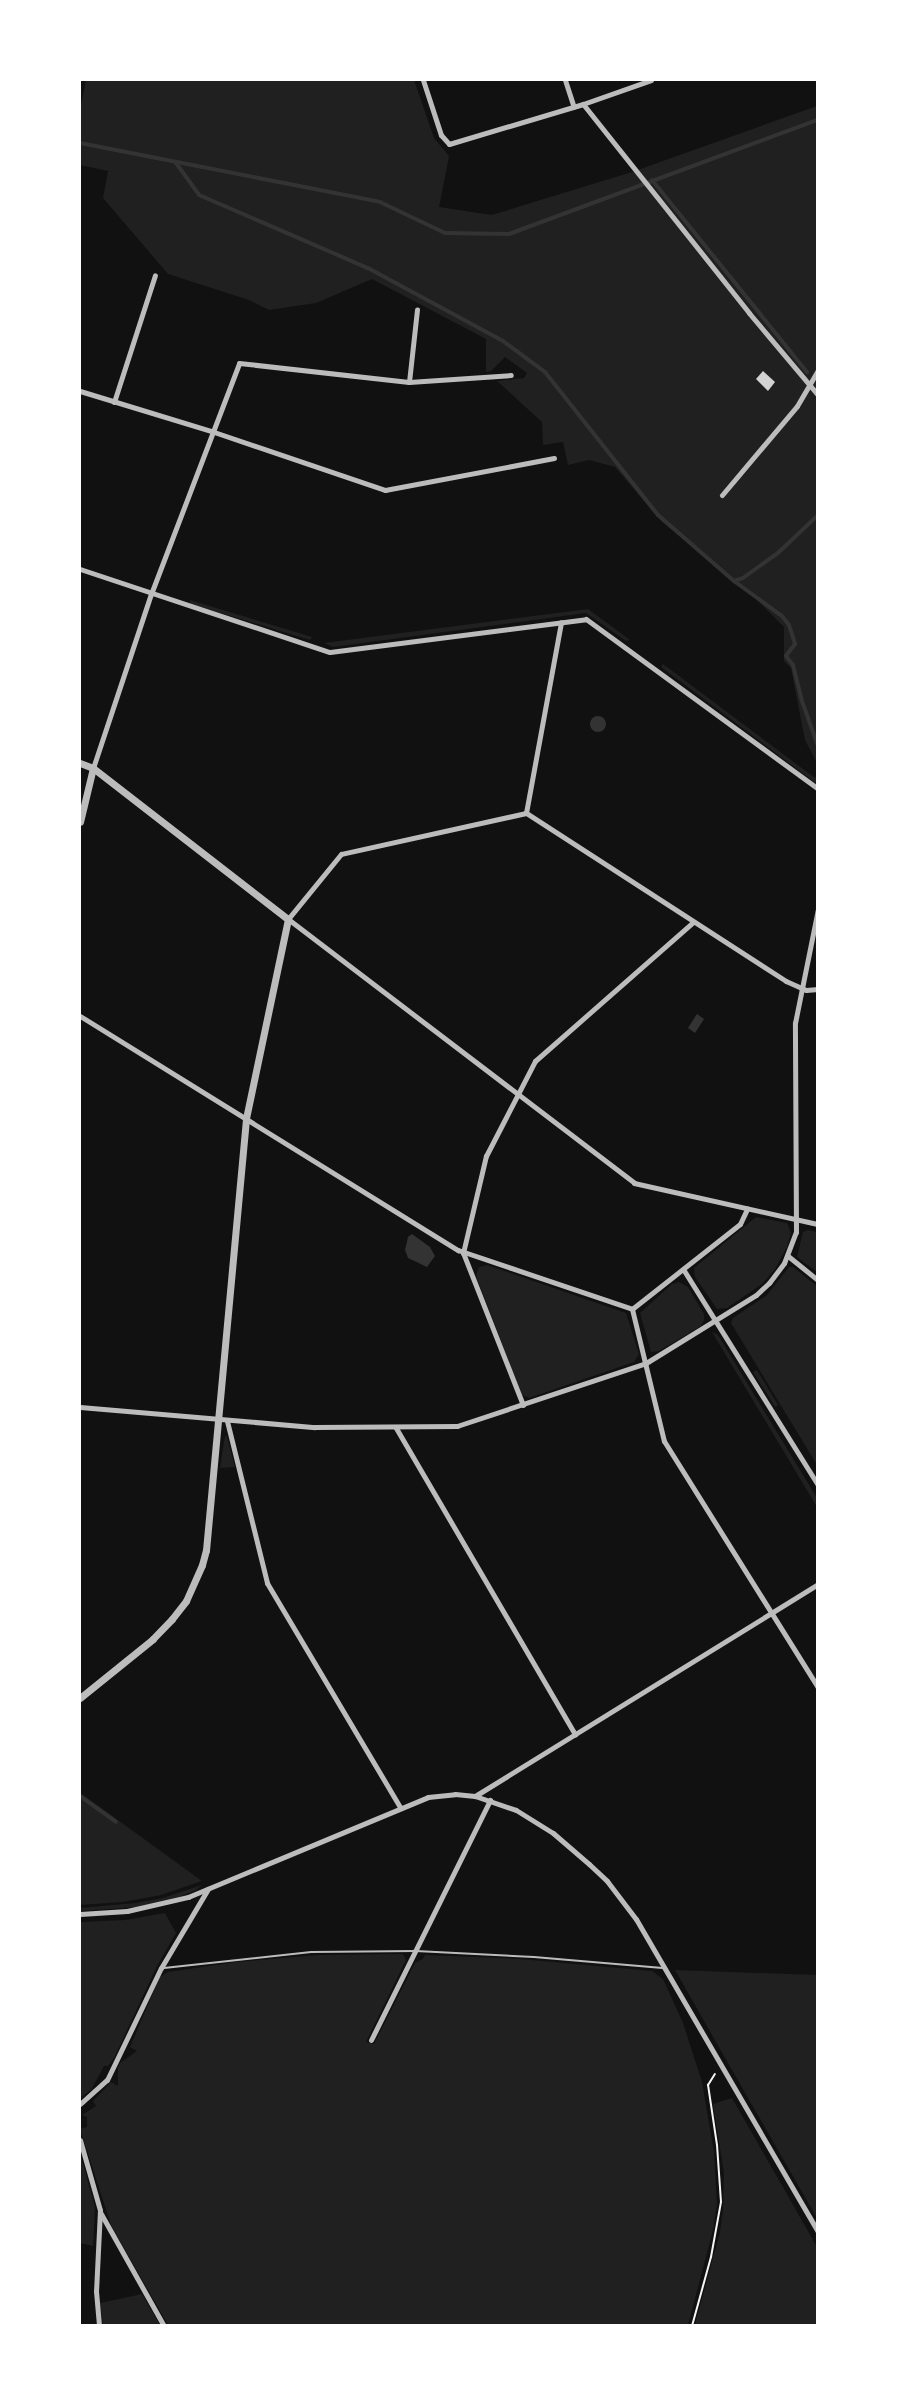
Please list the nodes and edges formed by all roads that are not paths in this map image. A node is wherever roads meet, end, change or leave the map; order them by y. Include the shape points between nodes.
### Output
1 (423, 80) edge
2 (565, 80) edge
3 (651, 80) edge
4 (583, 104) junction
5 (574, 107) junction
6 (155, 275) dead end
7 (417, 309) dead end
8 (818, 370) edge
9 (511, 375) dead end
10 (409, 382) junction
11 (808, 386) junction
12 (80, 391) edge
13 (818, 395) edge
14 (114, 402) junction
15 (214, 432) junction
16 (554, 458) dead end
17 (722, 495) dead end
18 (80, 569) edge
19 (151, 594) junction
20 (561, 622) junction
21 (80, 763) edge
22 (93, 768) junction
23 (818, 789) edge
24 (526, 813) junction
25 (80, 822) edge
26 (818, 909) edge
27 (288, 919) junction
28 (693, 922) junction
29 (801, 988) junction
30 (818, 989) edge
31 (80, 1016) edge
32 (518, 1093) junction
33 (246, 1119) junction
34 (747, 1209) junction
35 (797, 1219) junction
36 (818, 1224) edge
37 (463, 1253) junction
38 (788, 1256) junction
39 (683, 1269) junction
40 (818, 1280) edge
41 (632, 1309) junction
42 (716, 1322) junction
43 (645, 1363) junction
44 (523, 1405) junction
45 (80, 1407) edge
46 (218, 1420) junction
47 (227, 1421) junction
48 (396, 1428) junction
49 (818, 1485) edge
50 (818, 1584) edge
51 (772, 1612) junction
52 (818, 1687) edge
53 (80, 1698) edge
54 (575, 1734) junction
55 (475, 1796) junction
56 (490, 1800) junction
57 (400, 1807) junction
58 (208, 1889) junction
59 (80, 1914) edge
60 (416, 1951) junction
61 (161, 1968) junction
62 (666, 1968) junction
63 (371, 2040) dead end
64 (80, 2104) edge
65 (80, 2140) edge
66 (100, 2210) junction
67 (818, 2232) edge
68 (99, 2325) edge
69 (164, 2325) edge

1 - 5 street via 448,144
2 - 5 street
3 - 4 street
4 - 5 street
4 - 11 street
6 - 14 street
7 - 10 street
8 - 11 street
9 - 10 street
10 - 15 street via 239,363
11 - 13 street
11 - 17 street via 797,406
12 - 14 street
14 - 15 street
15 - 16 street via 385,490
15 - 19 street
18 - 19 street
19 - 20 street via 330,652
19 - 22 street
20 - 23 street via 586,619
20 - 24 street
21 - 22 street
22 - 25 street
22 - 27 street
24 - 27 street via 340,854
24 - 28 street
26 - 29 street
27 - 32 street
27 - 33 street
28 - 29 street
28 - 32 street via 536,1060
29 - 30 street
29 - 35 street via 795,1023
31 - 33 street
32 - 34 street via 634,1183
32 - 37 street via 486,1156
33 - 37 street
33 - 46 street
34 - 35 street
34 - 39 street via 741,1224
35 - 36 street
35 - 38 street
37 - 41 street
37 - 44 street
38 - 40 street
38 - 42 street via 765,1287
39 - 41 street
39 - 42 street
41 - 43 street
42 - 43 street
42 - 49 street
43 - 44 street
43 - 51 street via 664,1441
44 - 48 street via 457,1426
45 - 46 street
46 - 47 street
46 - 53 street via 206,1550 195,1585 153,1639
47 - 48 street
47 - 57 street via 267,1582
48 - 54 street
50 - 51 street
51 - 52 street
51 - 54 street
54 - 55 street
55 - 56 street
55 - 57 street via 441,1795
56 - 60 street
56 - 62 street via 540,1825 589,1864 629,1909
57 - 58 street
58 - 59 street via 141,1909
58 - 61 street
60 - 61 lane via 311,1952
60 - 62 lane
60 - 63 street
61 - 64 street via 107,2079
62 - 67 street
65 - 66 street
66 - 68 street via 96,2291
66 - 69 street

